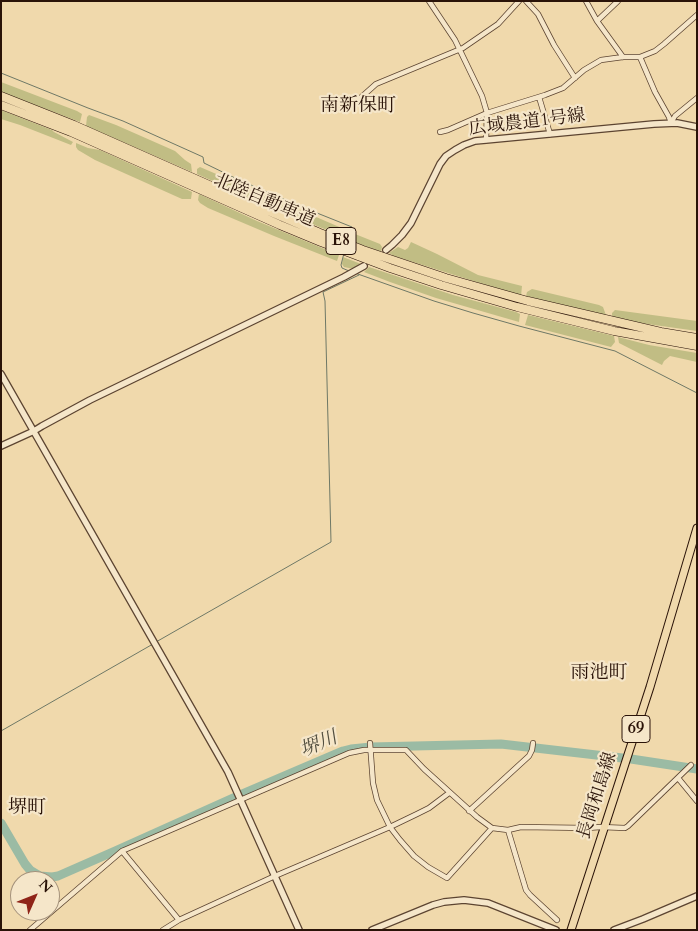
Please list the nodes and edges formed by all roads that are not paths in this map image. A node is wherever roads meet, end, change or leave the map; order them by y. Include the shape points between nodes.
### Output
1 (429, 1) edge
2 (519, 1) edge
3 (526, 1) edge
4 (586, 1) edge
5 (618, 1) edge
6 (697, 15) edge
7 (597, 22) junction
8 (460, 49) junction
9 (623, 57) junction
10 (640, 57) junction
11 (575, 78) junction
12 (1, 96) edge
13 (539, 98) junction
14 (697, 98) edge
15 (357, 102) dead end
16 (1, 105) edge
17 (487, 113) junction
18 (670, 123) junction
19 (697, 127) edge
20 (440, 132) dead end
21 (550, 134) junction
22 (486, 140) junction
23 (386, 250) dead end
24 (364, 266) dead end
25 (697, 338) edge
26 (697, 346) edge
27 (1, 374) edge
28 (34, 431) junction
29 (1, 446) edge
30 (697, 528) edge
31 (370, 743) dead end
32 (533, 743) dead end
33 (371, 751) junction
34 (691, 765) dead end
35 (678, 778) junction
36 (449, 793) junction
37 (240, 800) junction
38 (697, 801) edge
39 (469, 810) junction
40 (390, 827) junction
41 (604, 827) junction
42 (492, 828) junction
43 (508, 830) junction
44 (122, 851) junction
45 (276, 876) junction
46 (697, 896) edge
47 (179, 920) junction
48 (557, 920) dead end
49 (30, 930) edge
50 (163, 930) edge
51 (299, 930) edge
52 (372, 930) edge
53 (556, 930) edge
54 (571, 930) edge
55 (614, 930) edge

1 - 8 street
2 - 8 street via 498,24
3 - 11 street via 538,14
4 - 7 street
5 - 7 street
6 - 10 street via 655,51
7 - 9 street
8 - 15 street via 376,84
8 - 17 street
9 - 10 street
9 - 11 street via 601,60
10 - 18 street
11 - 13 street via 564,88
12 - 25 highway, 北陸自動車道 / E8 via 363,250 528,301
13 - 17 street
13 - 21 street
14 - 18 street
16 - 26 highway, 北陸自動車道 / E8 via 72,132 313,239 390,268 526,310
17 - 20 street
17 - 22 street
18 - 19 street, 広域農道1号線
18 - 21 street, 広域農道1号線
21 - 22 street, 広域農道1号線
22 - 23 street, 広域農道1号線 via 464,145 446,156 411,223
24 - 28 street via 90,400
27 - 28 street
28 - 29 street
28 - 37 street via 228,772
30 - 41 main road, 長岡和島線 / 69
31 - 33 street
32 - 39 street via 529,756
33 - 36 street via 406,750
33 - 37 street via 344,754
33 - 40 street via 375,794
34 - 35 street
35 - 38 street
35 - 41 street via 625,828
36 - 39 street
36 - 40 street via 429,808
37 - 44 street
37 - 45 street
39 - 42 street
40 - 42 street via 414,856 447,878
40 - 45 street
41 - 43 street via 521,827
41 - 54 main road, 長岡和島線 / 69
42 - 43 street
43 - 48 street via 526,890
44 - 47 street
44 - 49 street
45 - 47 street
45 - 51 street
46 - 55 street
47 - 50 street
52 - 53 street via 433,905 464,900 488,903

